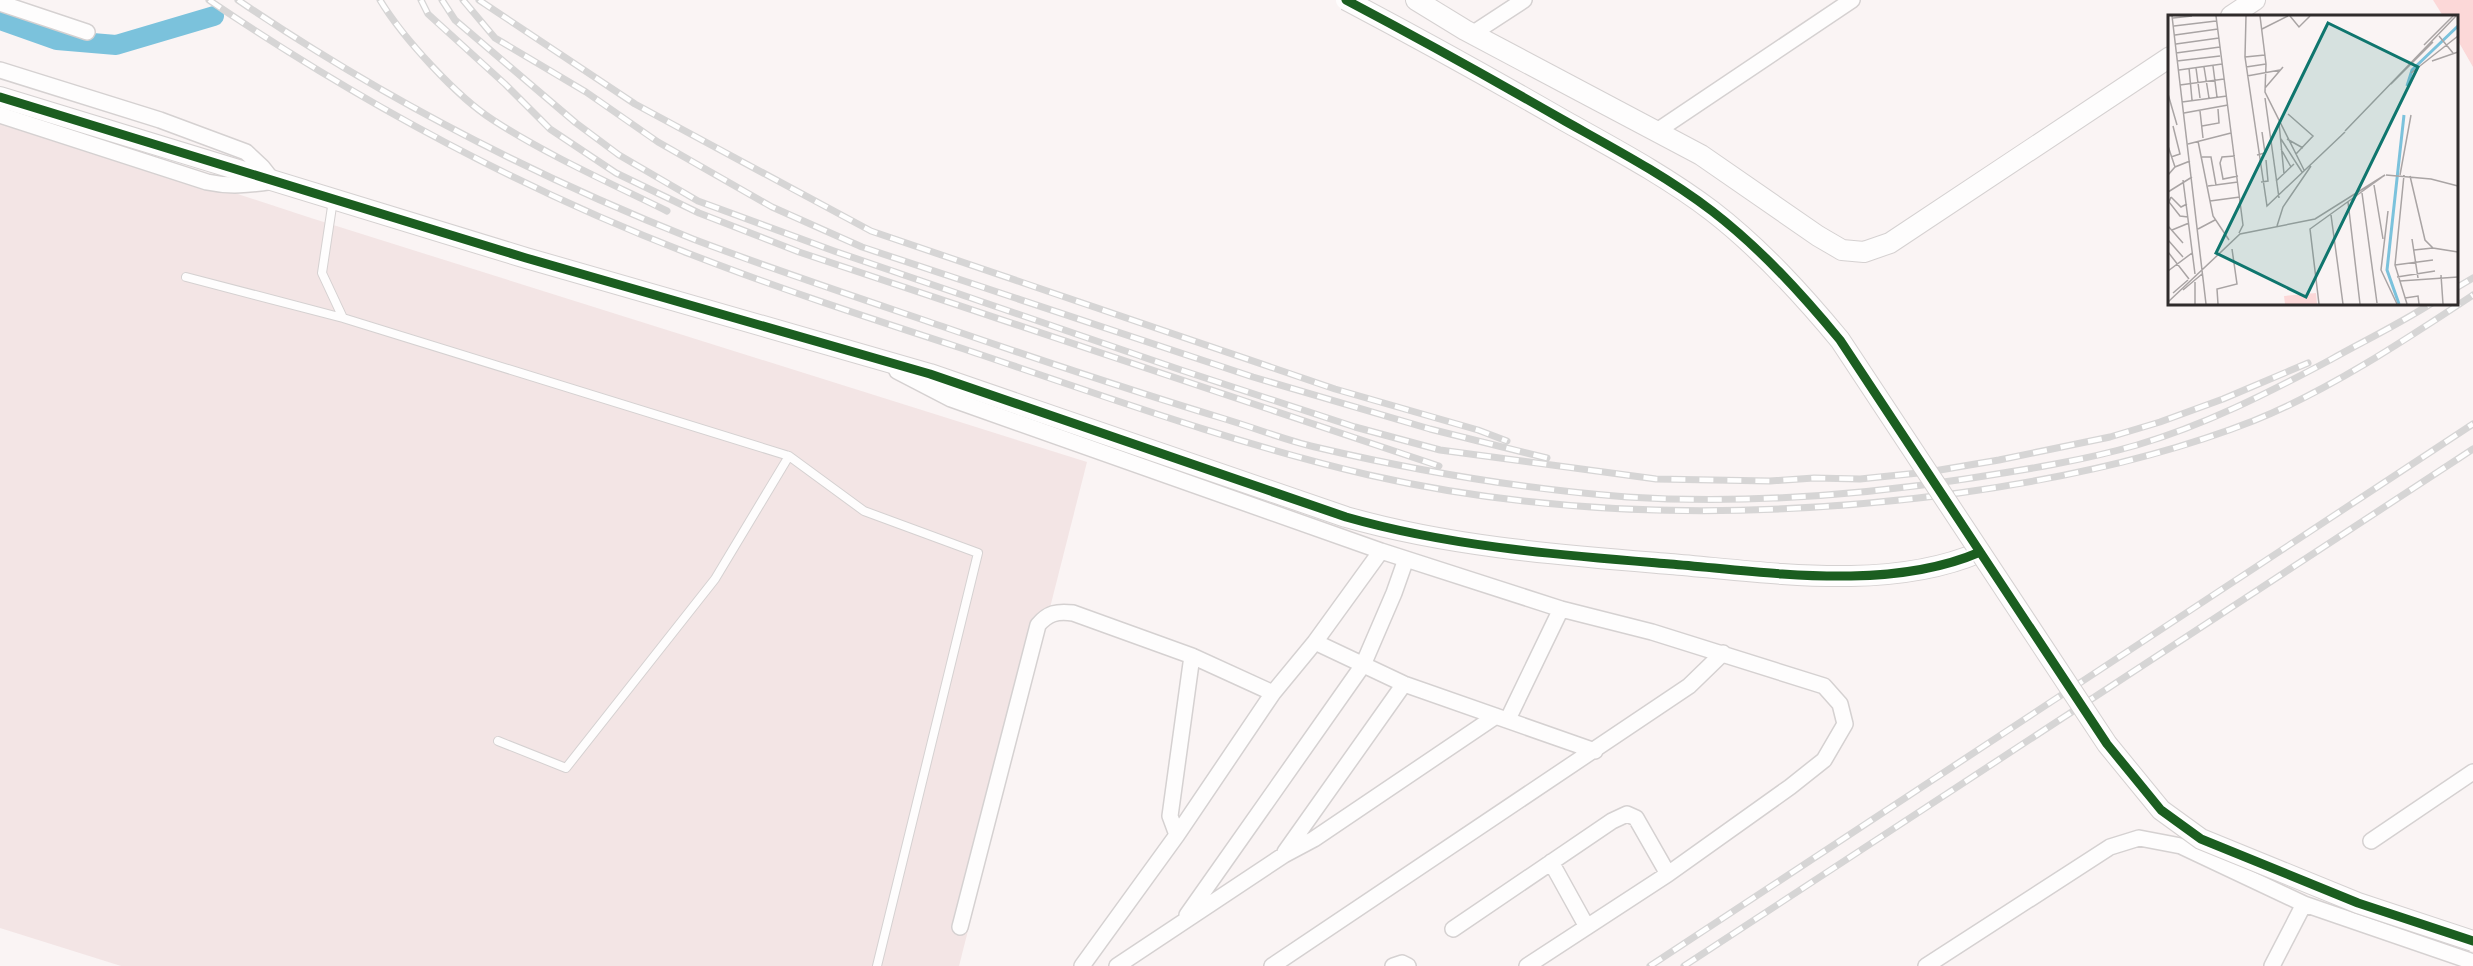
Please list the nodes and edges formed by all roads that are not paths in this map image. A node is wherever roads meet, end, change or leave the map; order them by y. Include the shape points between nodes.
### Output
1 (1346, 0) edge
2 (1416, 0) edge
3 (1524, 0) edge
4 (1852, 0) edge
5 (2255, 0) edge
6 (0, 3) edge
7 (2232, 15) edge
8 (87, 32) dead end
9 (1472, 34) junction
10 (2168, 58) edge
11 (0, 70) edge
12 (0, 97) edge
13 (0, 115) edge
14 (1657, 131) junction
15 (273, 181) junction
16 (333, 200) junction
17 (186, 277) dead end
18 (343, 318) junction
19 (872, 357) junction
20 (789, 456) junction
21 (1382, 551) junction
22 (1980, 552) junction
23 (1406, 559) junction
24 (1561, 609) junction
25 (1315, 642) junction
26 (1723, 652) junction
27 (1192, 656) junction
28 (1363, 665) junction
29 (1404, 684) junction
30 (1273, 693) junction
31 (1502, 718) junction
32 (498, 741) dead end
33 (1595, 751) junction
34 (2473, 772) edge
35 (1177, 835) junction
36 (2371, 841) dead end
37 (1284, 855) junction
38 (1551, 862) junction
39 (1668, 874) junction
40 (2304, 903) junction
41 (1182, 924) junction
42 (960, 927) dead end
43 (1587, 927) junction
44 (1453, 929) dead end
45 (2473, 941) edge
46 (2473, 962) edge
47 (877, 966) edge
48 (1082, 966) edge
49 (1117, 966) edge
50 (1272, 966) edge
51 (1392, 966) edge
52 (1408, 966) edge
53 (1527, 966) edge
54 (1926, 966) edge
55 (2272, 966) edge

1 - 22 street, bridge via 1666,177 1760,252 1840,340
2 - 9 street
3 - 9 street
4 - 14 street
5 - 7 street
6 - 8 street
9 - 14 street
10 - 14 street via 1890,243 1864,252 1842,250 1818,236 1701,155
11 - 15 street via 160,120 246,152
12 - 15 street
13 - 15 street via 207,182 243,186
15 - 16 street
16 - 18 lane via 322,273
16 - 19 street
17 - 18 lane
18 - 20 lane
19 - 21 street via 951,399
19 - 22 street via 1346,517 1437,539 1583,557 1788,575 1895,574 1926,570
20 - 32 lane via 715,579 566,768
20 - 47 lane via 864,511 978,553
21 - 23 street
21 - 25 street
22 - 45 street, bridge via 2107,744 2161,810 2201,839 2358,903
23 - 24 street
23 - 28 street
24 - 26 street
24 - 31 street
25 - 28 street
25 - 30 street
26 - 33 street via 1689,686
26 - 39 street via 1824,686 1840,704 1845,724 1824,760
27 - 30 street
27 - 35 street via 1170,816
27 - 42 street via 1073,613 1053,613 1038,625
28 - 29 street
28 - 41 street
29 - 31 street
29 - 37 street
30 - 35 street
31 - 33 street
31 - 37 street
33 - 50 street
34 - 36 street
35 - 48 street
37 - 41 street
38 - 39 street via 1627,814 1636,818
38 - 43 street
38 - 44 street
39 - 43 street
40 - 46 street
40 - 54 street via 2181,846 2139,838 2110,847
40 - 55 street
41 - 49 street
43 - 53 street
51 - 52 street

